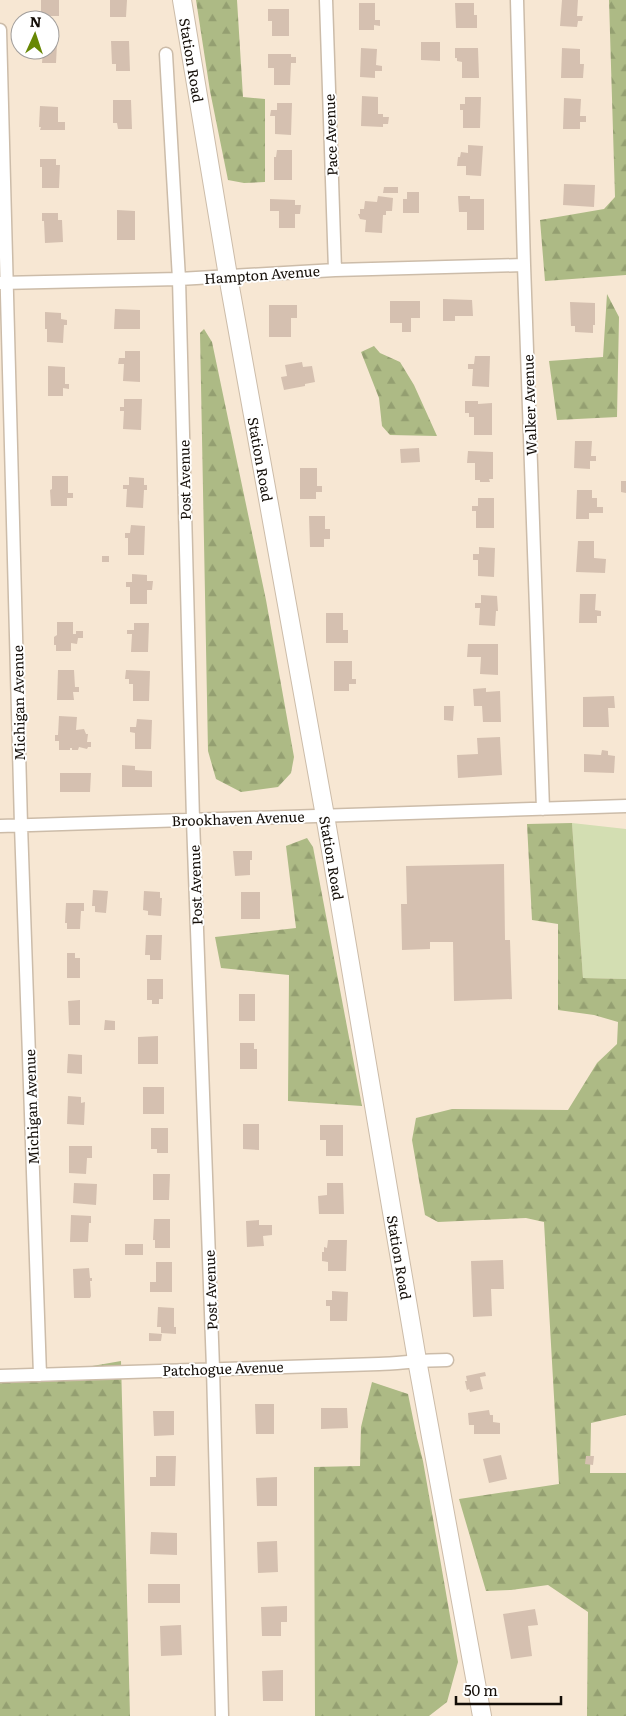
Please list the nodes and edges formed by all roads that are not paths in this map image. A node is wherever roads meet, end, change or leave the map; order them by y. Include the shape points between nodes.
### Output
1 (182, 0) edge
2 (326, 0) edge
3 (517, 0) edge
4 (0, 30) edge
5 (166, 54) dead end
6 (524, 265) junction
7 (335, 270) junction
8 (228, 276) junction
9 (179, 280) junction
10 (4, 283) edge
11 (626, 806) edge
12 (543, 809) junction
13 (324, 816) junction
14 (193, 820) junction
15 (21, 825) junction
16 (0, 826) edge
17 (418, 1360) junction
18 (446, 1360) dead end
19 (213, 1368) junction
20 (40, 1375) junction
21 (0, 1376) edge
22 (222, 1716) edge
23 (482, 1716) edge

1 - 8 main road, Station Road
2 - 7 street, Pace Avenue
3 - 6 street, Walker Avenue
4 - 10 street, Michigan Avenue
5 - 9 street, Post Avenue
6 - 7 street, Hampton Avenue
6 - 12 street, Walker Avenue
7 - 8 street, Hampton Avenue
8 - 9 street, Hampton Avenue
8 - 13 main road, Station Road
9 - 10 street, Hampton Avenue
9 - 14 street, Post Avenue
10 - 15 street, Michigan Avenue
11 - 12 street, Brookhaven Avenue
12 - 13 street, Brookhaven Avenue
13 - 14 street, Brookhaven Avenue
13 - 17 main road, Station Road
14 - 15 street, Brookhaven Avenue
14 - 19 street, Post Avenue
15 - 16 street, Brookhaven Avenue
15 - 20 street, Michigan Avenue
17 - 18 street, Patchogue Avenue
17 - 19 street, Patchogue Avenue via 387,1364
17 - 23 main road, Station Road
19 - 20 street, Patchogue Avenue
19 - 22 street, Post Avenue
20 - 21 street, Patchogue Avenue

